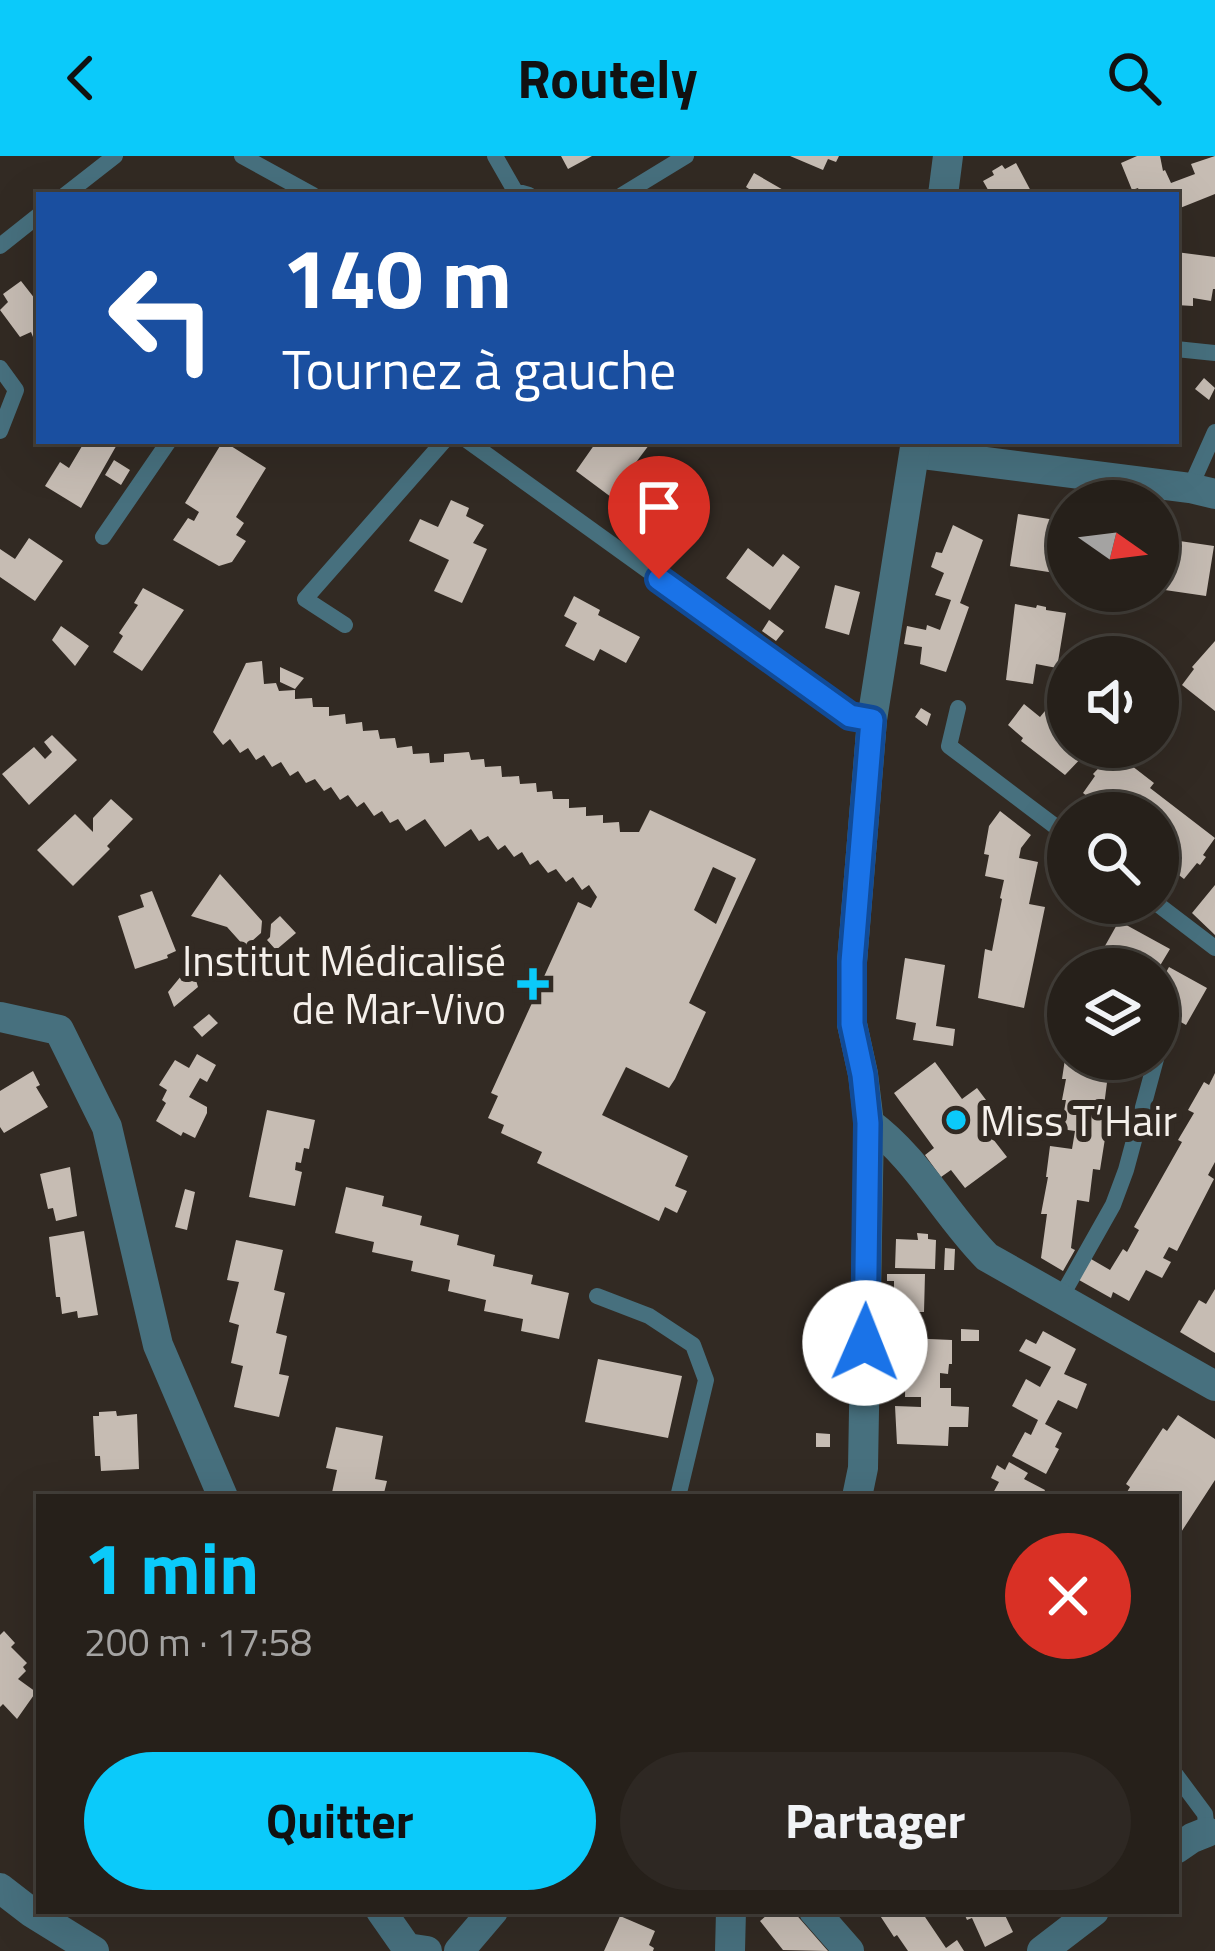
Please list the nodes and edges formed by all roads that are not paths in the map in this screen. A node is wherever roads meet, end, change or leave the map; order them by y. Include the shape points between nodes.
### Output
1 (115, 156) edge
2 (242, 156) edge
3 (495, 156) edge
4 (686, 156) edge
5 (948, 156) edge
6 (284, 188) edge
7 (69, 192) edge
8 (518, 192) edge
9 (627, 192) edge
10 (943, 192) edge
11 (36, 217) edge
12 (0, 246) edge
13 (1179, 349) edge
14 (1215, 353) edge
15 (0, 368) edge
16 (0, 431) edge
17 (1215, 432) edge
18 (167, 444) edge
19 (441, 444) edge
20 (473, 444) edge
21 (916, 447) edge
22 (1203, 491) edge
23 (103, 537) dead end
24 (345, 625) dead end
25 (958, 708) dead end
26 (872, 720) junction
27 (1047, 820) edge
28 (1179, 921) edge
29 (1215, 948) edge
30 (0, 1017) edge
31 (1151, 1080) edge
32 (868, 1123) junction
33 (597, 1296) dead end
34 (1060, 1299) junction
35 (1215, 1386) edge
36 (222, 1494) edge
37 (679, 1494) edge
38 (858, 1494) edge
39 (1179, 1779) edge
40 (1211, 1834) edge
41 (1179, 1848) edge
42 (0, 1888) edge
43 (383, 1914) edge
44 (490, 1914) edge
45 (731, 1914) edge
46 (817, 1914) edge
47 (1090, 1914) edge
48 (1056, 1937) edge
49 (94, 1951) edge
50 (427, 1951) edge
51 (459, 1951) edge
52 (730, 1951) edge
53 (849, 1951) edge

1 - 7 lane
2 - 6 lane
3 - 8 lane
4 - 9 lane
5 - 10 street
11 - 12 lane
13 - 14 lane
15 - 16 lane via 16,390
17 - 22 lane
18 - 23 lane
19 - 24 lane via 305,598
20 - 26 lane via 850,716
21 - 22 street
21 - 26 street
25 - 27 lane via 949,746
26 - 32 street via 852,962 852,1024
28 - 29 lane
30 - 36 street via 59,1030 107,1127 158,1345
31 - 34 lane via 1113,1205
32 - 34 street via 896,1143 986,1257
32 - 38 street
33 - 37 lane via 649,1316 693,1346 706,1380
34 - 35 street
39 - 40 lane
40 - 41 street
42 - 49 street
43 - 50 street via 407,1948
44 - 51 street
45 - 52 street
46 - 53 street
47 - 48 street

